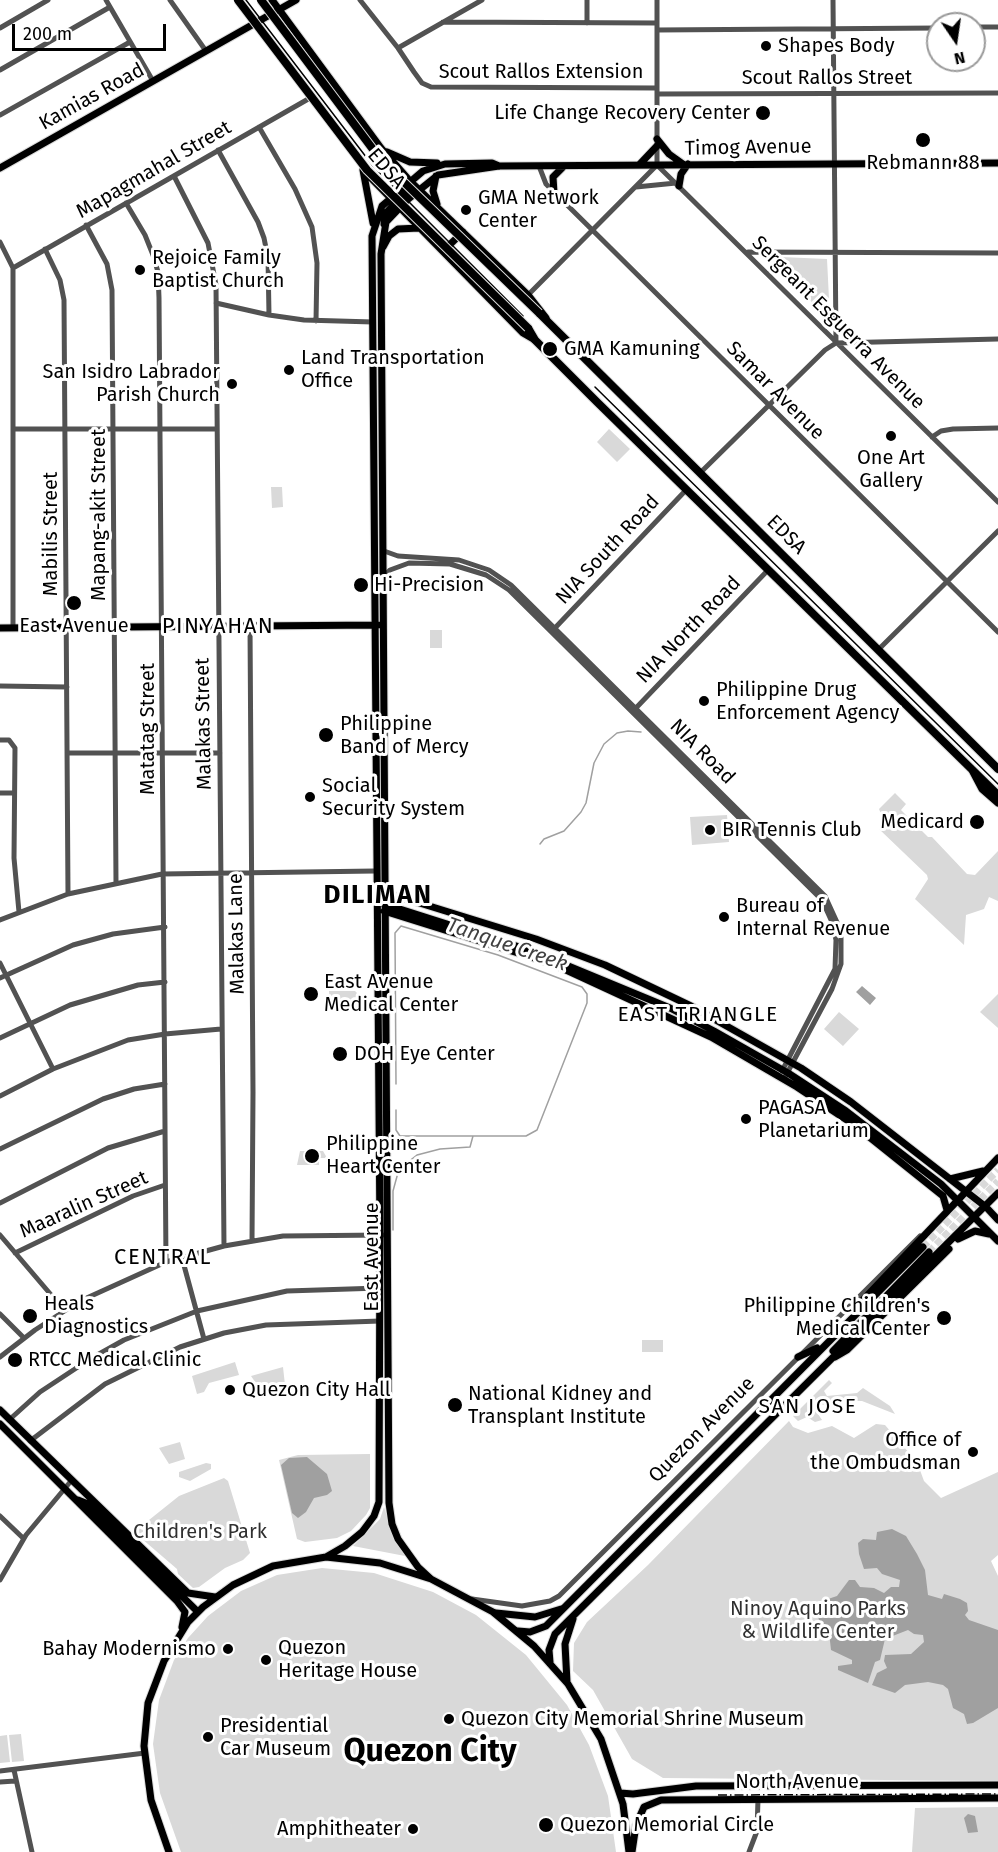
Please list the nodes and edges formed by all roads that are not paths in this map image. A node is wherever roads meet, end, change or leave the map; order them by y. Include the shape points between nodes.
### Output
1 (48, 0) edge
2 (106, 0) edge
3 (170, 0) edge
4 (236, 0) edge
5 (261, 0) edge
6 (272, 0) edge
7 (296, 0) edge
8 (360, 0) edge
9 (482, 0) edge
10 (587, 0) edge
11 (657, 0) edge
12 (833, 0) edge
13 (110, 7) junction
14 (279, 9) junction
15 (443, 22) junction
16 (587, 23) junction
17 (657, 23) junction
18 (253, 25) junction
19 (0, 28) edge
20 (926, 28) edge
21 (833, 29) junction
22 (657, 30) junction
23 (130, 42) junction
24 (398, 48) junction
25 (206, 51) junction
26 (0, 70) edge
27 (153, 81) junction
28 (657, 91) junction
29 (834, 93) junction
30 (998, 93) edge
31 (310, 98) junction
32 (0, 115) edge
33 (260, 127) junction
34 (657, 142) junction
35 (381, 148) junction
36 (218, 150) junction
37 (998, 161) edge
38 (445, 164) junction
39 (834, 164) junction
40 (639, 165) junction
41 (657, 165) junction
42 (687, 165) junction
43 (499, 166) junction
44 (539, 166) junction
45 (564, 166) junction
46 (0, 168) edge
47 (363, 170) junction
48 (174, 176) junction
49 (436, 176) junction
50 (410, 181) junction
51 (677, 184) junction
52 (635, 187) junction
53 (419, 189) junction
54 (555, 193) junction
55 (126, 203) junction
56 (394, 204) junction
57 (440, 209) junction
58 (86, 225) junction
59 (419, 228) junction
60 (373, 231) junction
61 (592, 231) junction
62 (464, 232) junction
63 (0, 242) edge
64 (45, 249) junction
65 (443, 252) junction
66 (747, 252) junction
67 (778, 253) junction
68 (835, 253) junction
69 (998, 253) edge
70 (381, 254) junction
71 (12, 268) junction
72 (770, 276) junction
73 (528, 295) junction
74 (216, 303) junction
75 (269, 315) junction
76 (316, 321) junction
77 (373, 322) junction
78 (550, 325) junction
79 (998, 339) edge
80 (535, 340) junction
81 (836, 343) junction
82 (770, 406) junction
83 (998, 428) edge
84 (13, 429) junction
85 (65, 429) junction
86 (113, 429) junction
87 (161, 429) junction
88 (217, 429) junction
89 (932, 437) junction
90 (700, 473) junction
91 (687, 489) junction
92 (998, 502) edge
93 (998, 531) edge
94 (384, 551) junction
95 (769, 569) junction
96 (383, 577) junction
97 (948, 582) junction
98 (374, 625) junction
99 (383, 625) junction
100 (218, 626) junction
101 (250, 626) junction
102 (67, 627) junction
103 (114, 627) junction
104 (162, 627) junction
105 (0, 628) edge
106 (13, 628) junction
107 (554, 630) junction
108 (998, 632) edge
109 (878, 650) junction
110 (0, 687) edge
111 (67, 687) junction
112 (634, 710) junction
113 (0, 740) edge
114 (67, 753) junction
115 (114, 753) junction
116 (164, 753) junction
117 (220, 753) junction
118 (998, 769) edge
119 (973, 772) junction
120 (0, 793) edge
121 (14, 793) junction
122 (998, 795) edge
123 (998, 803) edge
124 (375, 871) junction
125 (219, 872) junction
126 (251, 872) junction
127 (162, 874) junction
128 (116, 883) junction
129 (375, 890) junction
130 (386, 893) junction
131 (68, 894) junction
132 (376, 905) junction
133 (386, 908) junction
134 (19, 912) junction
135 (0, 920) edge
136 (495, 926) junction
137 (165, 927) junction
138 (491, 937) junction
139 (0, 963) edge
140 (2, 977) edge
141 (165, 982) junction
142 (29, 1023) junction
143 (221, 1029) junction
144 (165, 1034) junction
145 (0, 1038) edge
146 (790, 1062) junction
147 (53, 1069) junction
148 (784, 1074) junction
149 (165, 1084) junction
150 (0, 1096) edge
151 (165, 1131) junction
152 (0, 1149) edge
153 (998, 1158) edge
154 (988, 1168) junction
155 (950, 1179) junction
156 (165, 1185) junction
157 (965, 1192) junction
158 (998, 1193) edge
159 (958, 1199) junction
160 (0, 1203) edge
161 (986, 1207) junction
162 (947, 1210) junction
163 (975, 1216) junction
164 (998, 1220) edge
165 (933, 1225) junction
166 (0, 1235) edge
167 (380, 1235) junction
168 (389, 1236) junction
169 (252, 1241) junction
170 (998, 1241) edge
171 (224, 1246) junction
172 (944, 1248) junction
173 (15, 1253) junction
174 (182, 1258) junction
175 (939, 1259) junction
176 (166, 1262) junction
177 (380, 1288) junction
178 (64, 1310) junction
179 (196, 1311) junction
180 (0, 1314) edge
181 (380, 1321) junction
182 (820, 1335) junction
183 (24, 1338) junction
184 (204, 1339) junction
185 (822, 1345) junction
186 (0, 1358) edge
187 (798, 1358) junction
188 (823, 1365) junction
189 (0, 1410) edge
190 (9, 1420) junction
191 (0, 1424) edge
192 (30, 1441) junction
193 (71, 1481) junction
194 (64, 1488) junction
195 (85, 1495) junction
196 (78, 1500) junction
197 (88, 1503) junction
198 (0, 1516) edge
199 (23, 1538) junction
200 (326, 1557) junction
201 (431, 1578) junction
202 (0, 1580) edge
203 (186, 1596) junction
204 (215, 1597) junction
205 (471, 1599) junction
206 (570, 1602) junction
207 (198, 1612) junction
208 (493, 1612) junction
209 (575, 1615) junction
210 (546, 1626) junction
211 (517, 1631) junction
212 (181, 1633) junction
213 (555, 1634) junction
214 (550, 1662) junction
215 (568, 1684) junction
216 (145, 1754) junction
217 (14, 1770) junction
218 (0, 1771) edge
219 (15, 1781) junction
220 (0, 1782) edge
221 (998, 1785) edge
222 (696, 1786) junction
223 (620, 1793) junction
224 (695, 1798) junction
225 (998, 1798) edge
226 (758, 1799) junction
227 (32, 1852) edge
228 (169, 1852) edge
229 (630, 1852) edge
230 (749, 1852) edge

1 - 19 street
2 - 13 street
3 - 25 street
4 - 18 main road, EDSA
4 - 80 highway, EDSA, bridge via 367,170 528,327
5 - 78 highway, EDSA, bridge via 381,160
6 - 14 main road, EDSA
7 - 14 main road, Kamias Road
8 - 24 street, Scout Rallos Extension
9 - 15 street
10 - 16 street
11 - 17 street
12 - 21 street
13 - 23 street
13 - 26 street
14 - 18 main road, Kamias Road
14 - 35 main road, EDSA
15 - 16 street
15 - 24 street
16 - 17 street
17 - 22 street
18 - 25 main road, Kamias Road
18 - 31 main road, EDSA
20 - 21 street
21 - 22 street
21 - 29 street
22 - 28 street
23 - 27 street
23 - 32 street
24 - 28 street, Scout Rallos Extension via 422,83 431,87
25 - 27 main road, Kamias Road
27 - 46 main road, Kamias Road
28 - 29 street, Scout Rallos Street
28 - 34 street
29 - 30 street, Scout Rallos Street
29 - 39 street
31 - 33 street, Mapagmahal Street
31 - 47 main road, EDSA
33 - 36 street, Mapagmahal Street
33 - 76 street via 312,227 317,263
34 - 40 main road
34 - 41 street
34 - 42 main road
35 - 38 main road via 410,162
35 - 50 main road, EDSA
36 - 48 street, Mapagmahal Street
36 - 75 street via 264,238
37 - 39 main road, Timog Avenue
38 - 43 main road, Timog Avenue
38 - 50 main road, Timog Avenue via 428,168
39 - 42 main road, Timog Avenue
39 - 68 street
40 - 41 main road, Timog Avenue
40 - 45 main road, Timog Avenue
41 - 42 main road, Timog Avenue
41 - 51 street, Sergeant Esguerra Avenue
41 - 52 street
42 - 51 main road
43 - 44 main road, Timog Avenue
43 - 49 main road, Timog Avenue
44 - 45 main road, Timog Avenue
44 - 54 street, Samar Avenue via 542,177
45 - 54 main road via 553,177
47 - 56 main road, EDSA
47 - 60 main road
48 - 55 street, Mapagmahal Street
48 - 74 street, Malakas Street via 208,243 215,271
49 - 53 main road, Timog Avenue
49 - 57 main road via 433,194
50 - 53 main road, EDSA
50 - 56 main road, Timog Avenue
51 - 52 street
51 - 66 street, Sergeant Esguerra Avenue
52 - 61 street
53 - 56 main road, Timog Avenue
53 - 57 main road, EDSA
54 - 61 street, Samar Avenue
55 - 58 street, Mapagmahal Street
55 - 87 street, Matatag Street via 145,235 158,272
56 - 59 main road, EDSA
56 - 60 main road, East Avenue via 381,209
56 - 70 main road, East Avenue via 383,219
57 - 62 main road, EDSA
58 - 64 street, Mapagmahal Street
58 - 86 street, Mapang-akit Street via 110,275
59 - 65 main road, EDSA
59 - 70 main road via 396,230
60 - 77 main road, East Avenue
61 - 73 street
61 - 82 street, Samar Avenue
62 - 65 main road
62 - 73 main road, EDSA
63 - 71 street
64 - 71 street, Mapagmahal Street
64 - 85 street, Mabilis Street via 63,286
65 - 80 main road, EDSA via 523,333
66 - 67 street
66 - 72 street, Sergeant Esguerra Avenue
67 - 68 street
67 - 72 street
68 - 69 street
68 - 81 street
70 - 94 main road, East Avenue
71 - 84 street
72 - 81 street, Sergeant Esguerra Avenue
73 - 78 main road, EDSA
74 - 75 street
74 - 88 street, Malakas Street
75 - 76 street
76 - 77 street
77 - 98 main road, East Avenue
78 - 90 highway, EDSA
79 - 81 street
80 - 91 highway, EDSA
81 - 82 street
81 - 89 street, Sergeant Esguerra Avenue
82 - 90 street
82 - 97 street, Samar Avenue
83 - 89 street via 953,429
84 - 85 street
84 - 106 street
85 - 86 street
85 - 102 street, Mabilis Street
86 - 87 street
86 - 103 street, Mapang-akit Street
87 - 88 street
87 - 104 street, Matatag Street
88 - 100 street, Malakas Street
89 - 92 street, Sergeant Esguerra Avenue
90 - 109 highway, EDSA
91 - 95 highway, EDSA
91 - 107 street, NIA South Road
93 - 97 street
94 - 96 main road, East Avenue
94 - 107 street, NIA Road via 398,556 448,557 489,570 512,585
95 - 112 street, NIA North Road
95 - 119 highway, EDSA
96 - 99 main road, East Avenue
96 - 107 street, NIA Road via 409,563 467,568 509,590
97 - 108 street, Samar Avenue
97 - 109 street
98 - 99 main road
98 - 101 main road
98 - 124 main road, East Avenue
99 - 130 main road, East Avenue
100 - 101 main road
100 - 104 main road
100 - 117 street, Malakas Street
101 - 126 street, Malakas Lane
102 - 103 main road
102 - 106 main road
102 - 111 street, Mabilis Street
103 - 104 main road
103 - 115 street, Mapang-akit Street
104 - 116 street, Matatag Street
105 - 106 main road
107 - 112 street, NIA Road
109 - 118 highway, EDSA
110 - 111 street
111 - 114 street, Mabilis Street
112 - 146 street, NIA Road via 828,911 836,940 835,969
113 - 121 street via 13,743
114 - 115 street
114 - 131 street, Mabilis Street
115 - 116 street
115 - 128 street, Mapang-akit Street
116 - 117 street
116 - 127 street, Matatag Street
117 - 125 street, Malakas Street
119 - 122 highway, EDSA
119 - 123 main road, EDSA via 982,789
120 - 121 street
121 - 134 street
124 - 126 street
124 - 129 main road, East Avenue
125 - 126 street
125 - 127 street
125 - 143 street, Malakas Street
126 - 169 street, Malakas Lane
127 - 128 street
127 - 137 street, Matatag Street
128 - 131 street
129 - 130 main road
129 - 132 main road, East Avenue
130 - 133 main road, East Avenue
130 - 136 main road
131 - 134 street
132 - 133 main road
132 - 167 main road, East Avenue
133 - 138 main road
133 - 148 main road via 581,976 675,1018
133 - 168 main road, East Avenue
134 - 135 street
136 - 138 main road
136 - 146 main road via 634,978
137 - 140 street via 113,934 73,945
137 - 141 street, Matatag Street
138 - 148 main road via 670,1008
139 - 140 street
140 - 142 street
141 - 142 street via 106,993
141 - 144 street, Matatag Street
142 - 145 street
142 - 147 street
143 - 144 street
143 - 171 street, Malakas Street
144 - 147 street via 128,1040
144 - 149 street, Matatag Street
146 - 148 street, NIA Road
146 - 155 main road via 852,1102
147 - 150 street
148 - 159 main road via 846,1111
148 - 162 main road via 894,1155 943,1196
149 - 151 street, Matatag Street
149 - 152 street via 103,1099
151 - 156 street, Matatag Street
151 - 160 street via 108,1148
153 - 154 main road, Quezon Avenue
154 - 155 main road via 972,1176
154 - 157 main road, Quezon Avenue
155 - 157 main road
156 - 173 street, Maaralin Street via 133,1196
156 - 176 street, Matatag Street
157 - 159 main road, Quezon Avenue
157 - 161 main road
158 - 161 main road, Quezon Avenue
159 - 162 main road, Quezon Avenue
159 - 163 main road
161 - 163 main road, Quezon Avenue
161 - 164 main road
162 - 165 main road, Quezon Avenue
163 - 170 main road
163 - 172 main road, Quezon Avenue
165 - 182 street, Quezon Avenue
165 - 185 main road, Quezon Avenue
166 - 173 street
167 - 168 street
167 - 169 street via 298,1235
167 - 177 main road, East Avenue
168 - 201 main road, East Avenue via 389,1508 398,1539
169 - 171 street
170 - 175 main road via 984,1232 969,1232
171 - 174 street
172 - 175 main road, Quezon Avenue
172 - 188 main road, Quezon Avenue
173 - 178 street
174 - 176 street
174 - 179 street
175 - 188 main road, Quezon Avenue via 847,1350
176 - 178 street
177 - 179 street via 286,1291
177 - 181 main road, East Avenue
178 - 183 street
179 - 184 street
179 - 190 street via 133,1336 90,1359 40,1392
180 - 183 street
181 - 184 street via 289,1322
181 - 200 main road, East Avenue via 378,1505 357,1537
182 - 185 main road
182 - 187 street, Quezon Avenue
183 - 186 street
184 - 192 street via 157,1356 105,1384
185 - 187 main road
185 - 188 main road, Quezon Avenue via 926,1249
185 - 206 main road, Quezon Avenue
187 - 205 street, Quezon Avenue via 559,1596 522,1606
188 - 209 main road, Quezon Avenue
189 - 190 main road
190 - 192 main road
191 - 194 main road
192 - 193 main road
193 - 194 street
193 - 195 main road
194 - 196 main road
194 - 199 street
195 - 197 main road
195 - 203 main road
196 - 197 main road
196 - 212 main road via 177,1601 185,1612
197 - 203 main road
198 - 199 street
199 - 202 street
200 - 201 main road via 380,1563
200 - 204 main road via 265,1569
201 - 205 main road
203 - 204 main road
203 - 207 main road
204 - 207 main road
205 - 208 main road
206 - 208 main road, Quezon Avenue via 559,1610 535,1617
206 - 210 main road, Quezon Avenue
207 - 212 main road
208 - 211 main road
209 - 213 main road, Quezon Avenue
209 - 215 main road, Quezon Avenue via 565,1644
210 - 211 main road via 530,1632
210 - 213 main road via 547,1633
211 - 214 main road
212 - 216 main road via 150,1693
213 - 214 main road via 549,1650
214 - 215 main road
215 - 223 main road via 601,1739
216 - 217 street
216 - 228 main road via 151,1800
217 - 218 street
217 - 219 street
219 - 220 street
219 - 227 street
221 - 222 main road, North Avenue
222 - 223 main road, North Avenue
222 - 224 main road via 690,1792
223 - 229 main road
224 - 226 main road, North Avenue
224 - 229 main road, North Avenue via 648,1804 636,1825
225 - 226 main road, North Avenue
226 - 230 street via 757,1831

